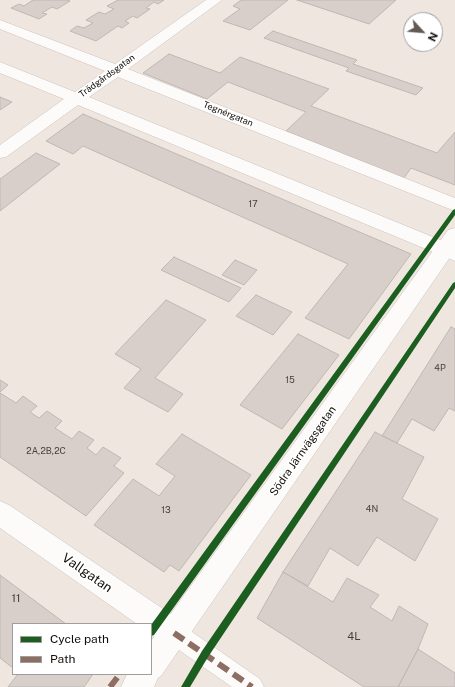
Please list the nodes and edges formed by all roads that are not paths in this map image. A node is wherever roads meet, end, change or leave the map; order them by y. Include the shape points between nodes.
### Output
1 (215, 0) edge
2 (0, 24) edge
3 (0, 67) edge
4 (116, 70) junction
5 (78, 98) junction
6 (0, 153) edge
7 (455, 205) edge
8 (451, 246) edge
9 (0, 513) edge
10 (174, 633) junction
11 (152, 665) edge
12 (144, 675) edge
13 (136, 687) edge
14 (252, 687) edge

1 - 4 street, Trädgårdsgatan
2 - 4 street, Tegnérgatan
3 - 5 street
4 - 5 street, Trädgårdsgatan
4 - 7 street, Tegnérgatan
5 - 6 street, Trädgårdsgatan
5 - 8 street
8 - 10 street, Södra Järnvägsgatan
9 - 10 street, Vallgatan
10 - 11 street, Södra Järnvägsgatan
10 - 14 street
12 - 13 street

